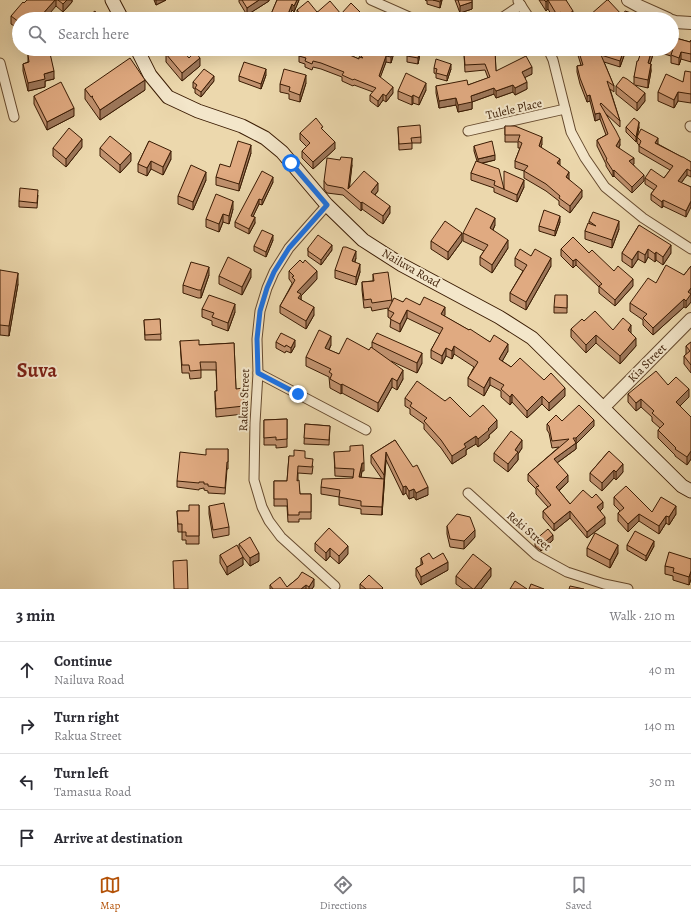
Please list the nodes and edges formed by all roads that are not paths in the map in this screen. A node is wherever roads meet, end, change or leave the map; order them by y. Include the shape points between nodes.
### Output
1 (112, 0) edge
2 (371, 0) edge
3 (628, 0) edge
4 (519, 3) edge
5 (642, 3) edge
6 (118, 12) edge
7 (398, 12) edge
8 (508, 12) edge
9 (525, 12) edge
10 (657, 12) edge
11 (679, 22) edge
12 (691, 23) edge
13 (140, 56) edge
14 (551, 56) edge
15 (0, 63) edge
16 (565, 109) junction
17 (14, 117) dead end
18 (468, 131) dead end
19 (327, 205) junction
20 (691, 249) edge
21 (691, 319) edge
22 (258, 373) junction
23 (603, 408) junction
24 (366, 430) dead end
25 (691, 491) edge
26 (468, 493) dead end
27 (334, 586) dead end
28 (628, 589) edge

1 - 6 main road
2 - 7 street
3 - 5 street
4 - 8 street
4 - 9 street
5 - 10 street
11 - 12 street
13 - 19 main road, Nailuva Road via 150,75 168,97 198,111 242,126 264,138 282,152
14 - 16 street
15 - 17 street
16 - 18 street, Tulele Place
16 - 20 street via 571,132 605,187 643,218
19 - 22 street, Rakua Street via 289,248 267,288 260,311 257,339
19 - 23 main road, Nailuva Road via 363,240 402,265 499,317 532,338
21 - 23 street, Kia Street
22 - 24 street
22 - 27 street, Rakua Street via 254,480 262,507 281,537
23 - 25 main road, Nailuva Road via 682,486
26 - 28 street, Reki Street via 536,554 566,572

